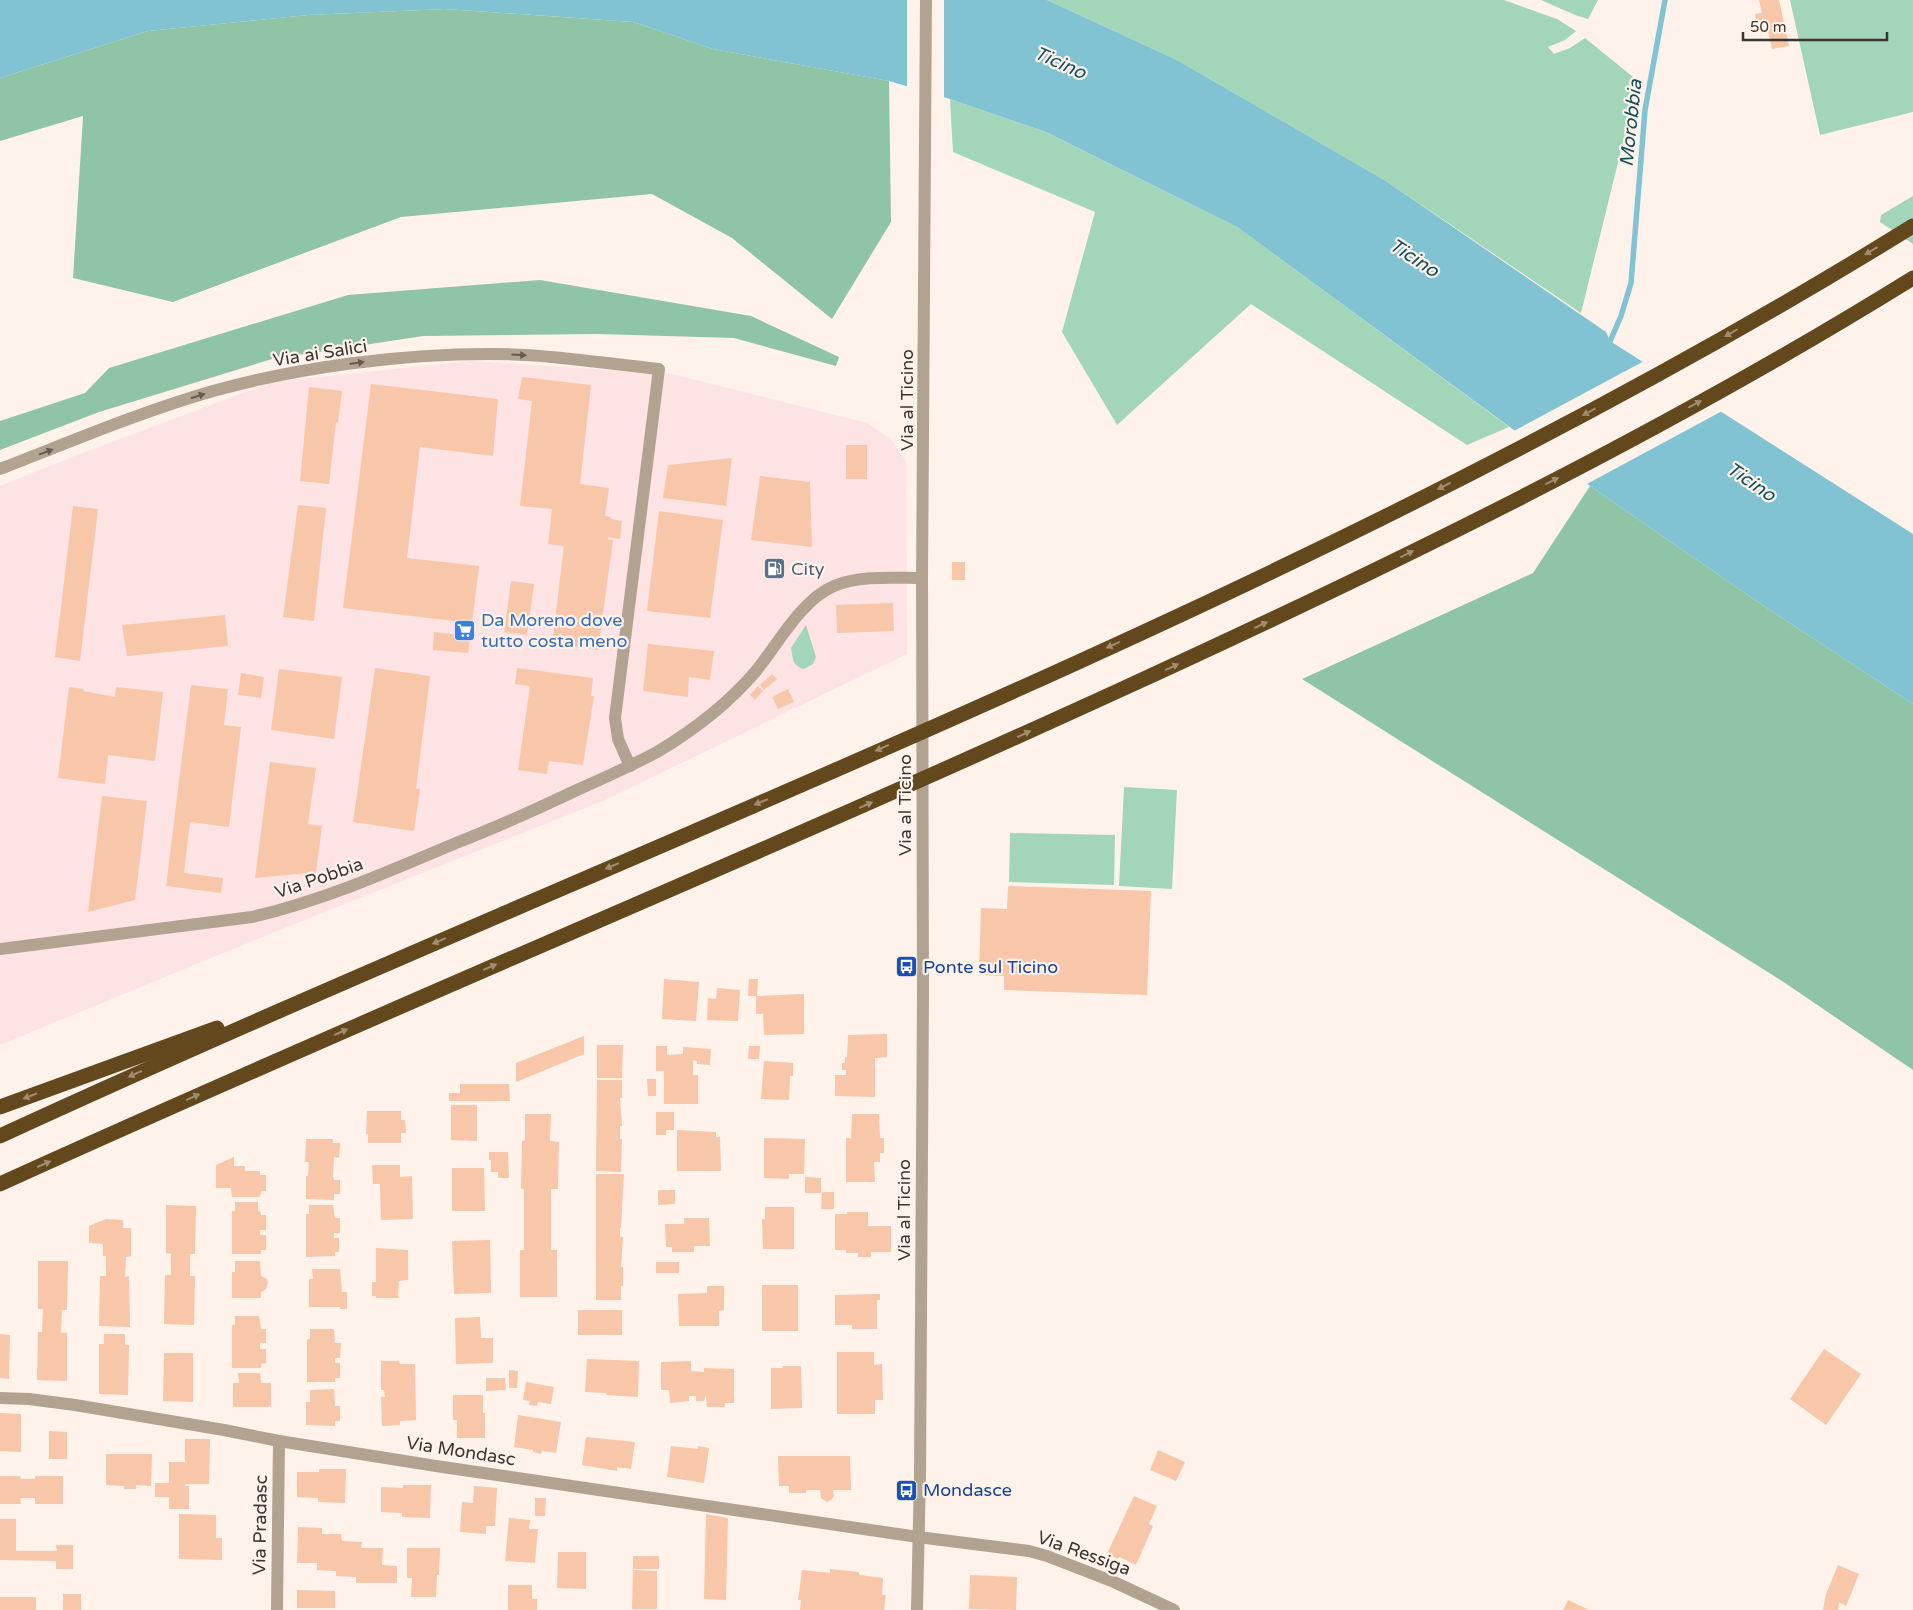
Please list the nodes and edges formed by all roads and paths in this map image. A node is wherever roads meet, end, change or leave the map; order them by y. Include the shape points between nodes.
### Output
1 (926, 0) edge
2 (1913, 226) edge
3 (1913, 278) edge
4 (0, 469) edge
5 (922, 578) junction
6 (630, 766) junction
7 (0, 949) edge
8 (340, 984) junction
9 (0, 1108) edge
10 (0, 1136) edge
11 (0, 1184) edge
12 (0, 1398) edge
13 (279, 1441) junction
14 (918, 1537) junction
15 (277, 1610) edge
16 (918, 1610) edge
17 (1174, 1610) edge

1 - 5 street, Via al Ticino
2 -> 8 highway via 1792,299 1595,409 1389,514 975,708
11 -> 3 highway via 980,754 1217,646 1404,556 1627,441 1738,381
4 -> 6 street, Via ai Salici via 160,408 214,391 362,362 490,354 659,369 615,718 618,739
5 - 6 street, Via Pobbia via 865,579 845,582 822,593 725,703 685,734
5 - 14 street, Via al Ticino via 923,992
6 - 7 street, Via Pobbia via 501,825 347,889 286,909 227,921
8 -> 9 highway
8 -> 10 highway
12 - 13 street, Via Mondasc via 93,1408
13 - 14 street, Via Mondasc
13 - 15 street, Via Pradasc
14 - 16 street, Via al Ticino
14 - 17 street, Via Ressiga via 1047,1556

